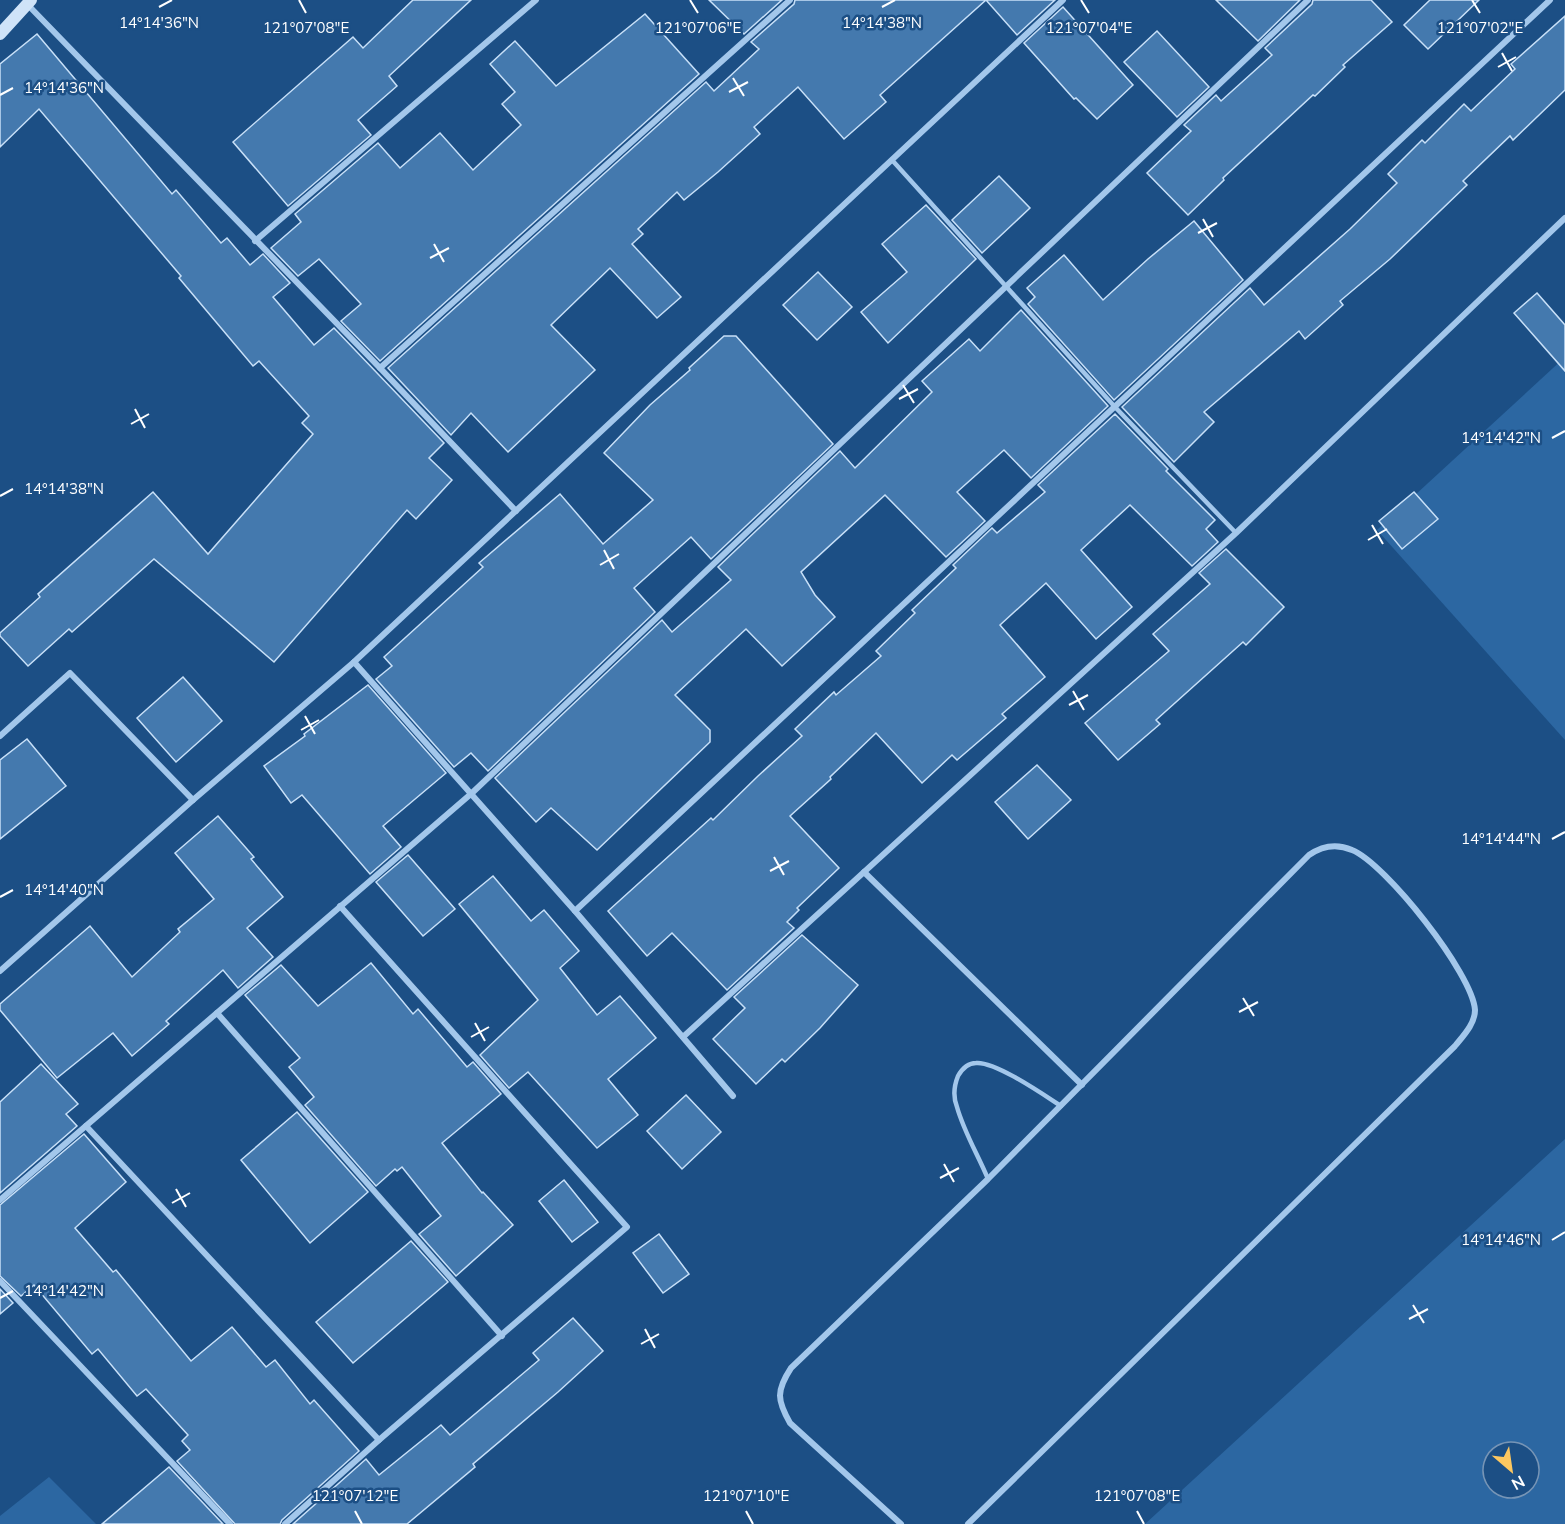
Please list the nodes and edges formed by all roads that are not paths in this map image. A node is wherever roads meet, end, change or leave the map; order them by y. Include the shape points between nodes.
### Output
1 (536, 0) edge
2 (789, 0) edge
3 (1064, 0) edge
4 (1308, 0) edge
5 (1550, 0) edge
6 (29, 2) edge
7 (0, 34) edge
8 (892, 160) junction
9 (1565, 218) edge
10 (255, 241) junction
11 (1006, 287) junction
12 (380, 368) junction
13 (1115, 407) junction
14 (516, 512) junction
15 (1236, 532) junction
16 (354, 662) junction
17 (0, 736) edge
18 (472, 793) junction
19 (193, 800) junction
20 (864, 872) junction
21 (340, 906) junction
22 (575, 911) junction
23 (0, 972) edge
24 (217, 1013) junction
25 (683, 1036) junction
26 (1082, 1085) junction
27 (733, 1096) dead end
28 (1061, 1106) junction
29 (86, 1126) junction
30 (988, 1179) junction
31 (0, 1200) edge
32 (0, 1281) edge
33 (502, 1336) junction
34 (379, 1440) junction
35 (230, 1524) edge
36 (285, 1524) edge
37 (901, 1524) edge
38 (968, 1524) edge

1 - 10 street
2 - 12 street
3 - 8 street
4 - 11 street
5 - 13 street
6 - 7 main road
6 - 10 street
8 - 11 lane
8 - 14 street
9 - 15 street
10 - 12 street
11 - 13 lane
11 - 18 street
12 - 14 street
13 - 15 lane
13 - 22 street
14 - 16 street
15 - 20 street
16 - 18 street
16 - 19 street
17 - 19 street via 70,673
18 - 21 street
18 - 22 street
19 - 23 street
20 - 25 street
20 - 26 street
21 - 24 street
21 - 33 street via 627,1227
22 - 25 street
24 - 29 street
24 - 33 street
25 - 27 street
26 - 28 street
26 - 38 street via 1309,855 1326,846 1351,849 1393,883 1445,947 1473,1000 1470,1027 1455,1046
28 - 30 street
28 - 30 lane via 986,1065 976,1062 963,1068 954,1091 956,1107
29 - 31 street
29 - 34 street
30 - 37 street via 791,1368 779,1390 790,1423
32 - 35 street
33 - 34 street
34 - 36 street

